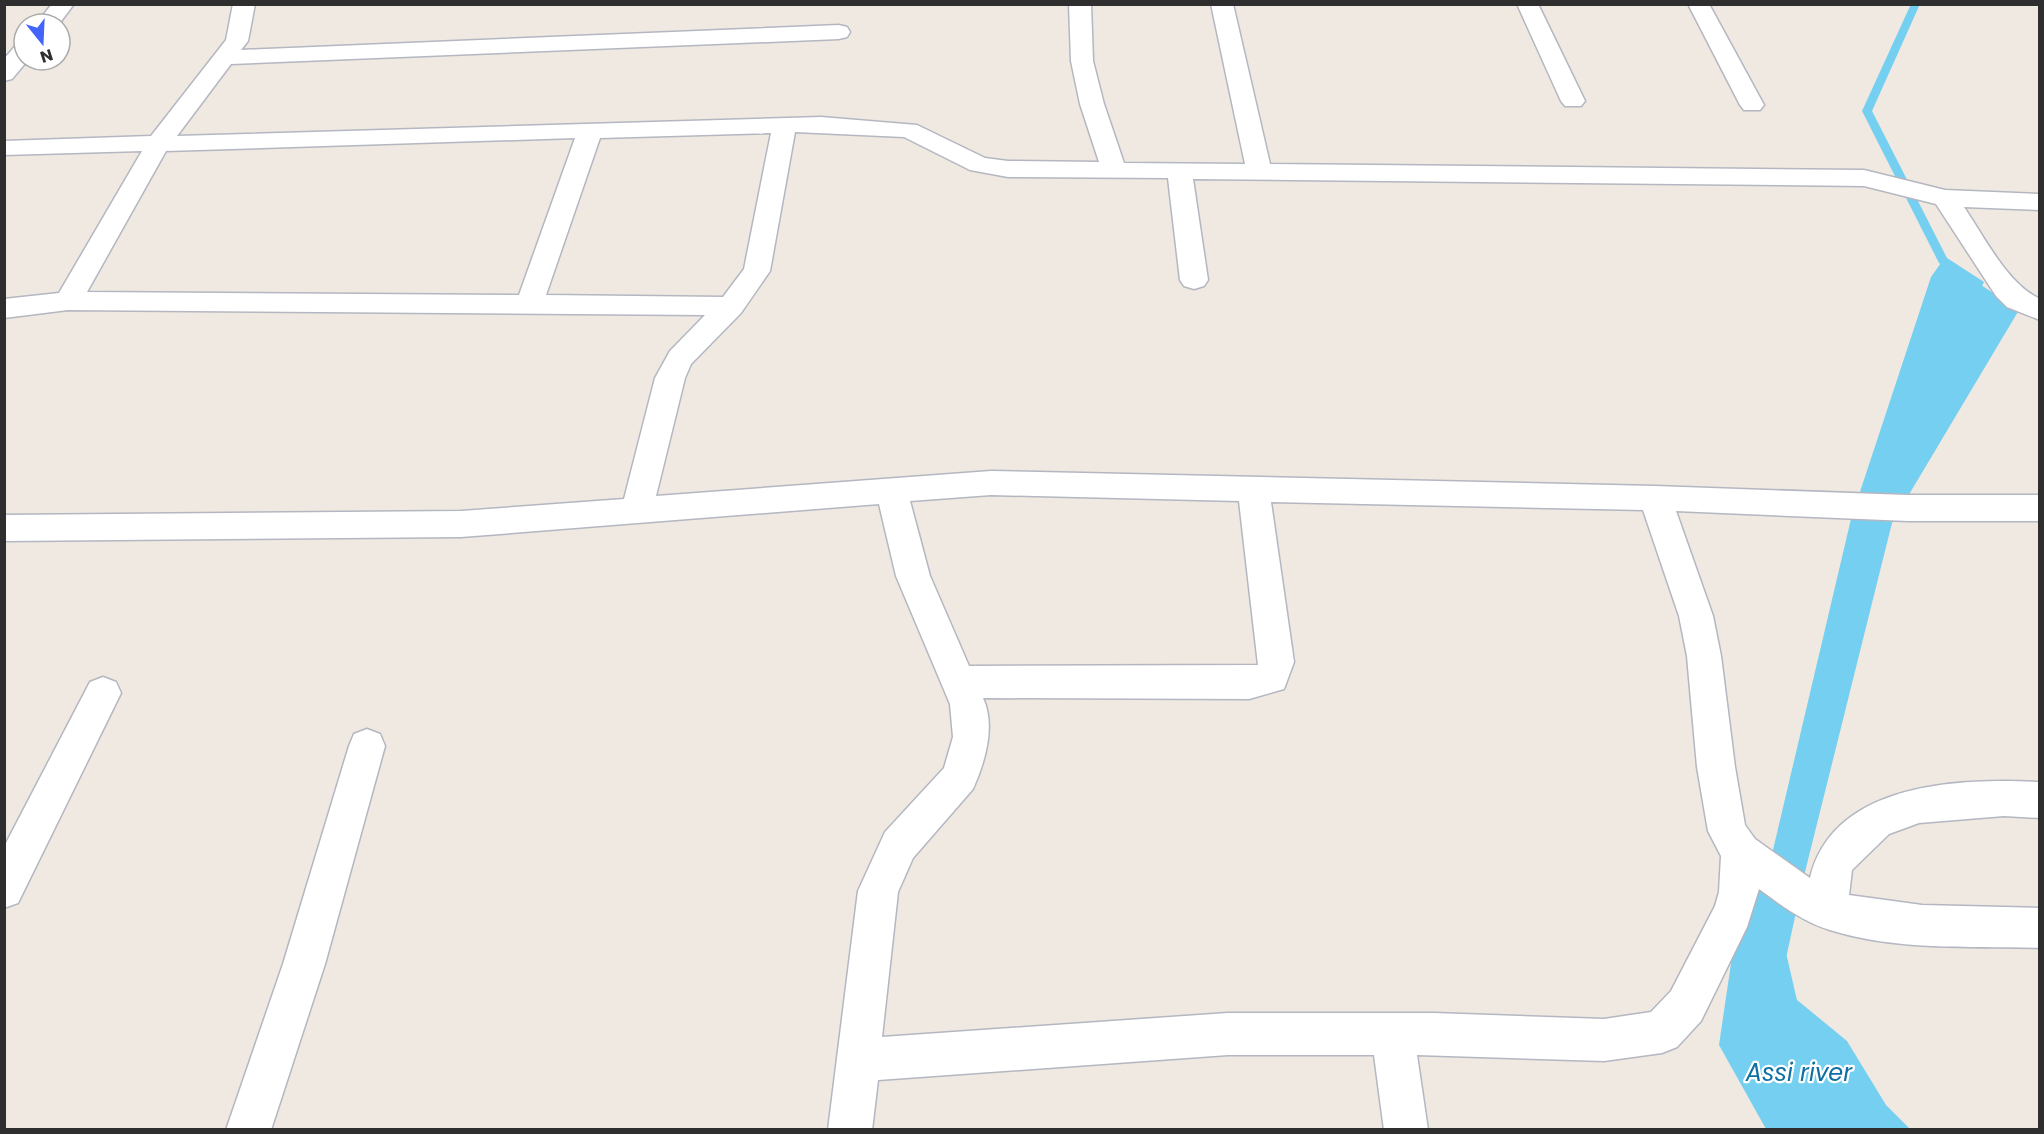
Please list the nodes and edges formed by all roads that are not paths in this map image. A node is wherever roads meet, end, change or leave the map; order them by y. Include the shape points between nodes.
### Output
1 (244, 4) edge
2 (1080, 4) edge
3 (1222, 4) edge
4 (1527, 4) edge
5 (1698, 4) edge
6 (839, 32) dead end
7 (222, 58) junction
8 (1573, 101) dead end
9 (1752, 105) dead end
10 (784, 125) junction
11 (590, 131) junction
12 (158, 144) junction
13 (4, 148) edge
14 (1114, 170) junction
15 (1180, 171) junction
16 (1259, 172) junction
17 (1935, 196) junction
18 (2040, 202) edge
19 (1194, 280) dead end
20 (68, 301) junction
21 (529, 305) junction
22 (731, 306) junction
23 (4, 309) edge
24 (2040, 310) edge
25 (1253, 489) junction
26 (892, 491) junction
27 (1655, 498) junction
28 (2040, 508) edge
29 (637, 511) junction
30 (4, 528) edge
31 (959, 682) junction
32 (103, 693) dead end
33 (367, 746) dead end
34 (2040, 800) edge
35 (1749, 858) junction
36 (4, 889) edge
37 (1817, 904) junction
38 (2040, 928) edge
39 (1392, 1034) junction
40 (858, 1060) junction
41 (248, 1130) edge
42 (850, 1130) edge
43 (1406, 1130) edge

1 - 7 street via 237,40
2 - 14 street via 1082,61
3 - 16 street
4 - 8 street
5 - 9 street
6 - 7 street
7 - 12 street
10 - 11 street
10 - 14 street via 909,130 979,165 1008,170
10 - 22 street via 757,271
11 - 12 street
11 - 21 street
12 - 13 street
12 - 20 street
14 - 15 street
15 - 16 street
15 - 19 street
16 - 17 street via 1864,178
17 - 18 street
17 - 24 street via 2006,289 2017,300
20 - 21 street
20 - 23 street
21 - 22 street
22 - 29 street via 680,358 670,378
25 - 26 street via 991,483
25 - 27 street
25 - 31 street via 1277,662 1272,678 1249,683
26 - 29 street
26 - 31 street via 913,576
27 - 28 street via 1908,508
27 - 35 street via 1696,616 1727,831
29 - 30 street via 461,524
31 - 40 street via 968,704 971,737 960,777 899,845 878,891
32 - 36 street
33 - 41 street via 304,964
34 - 37 street via 2004,798 1919,805 1876,820 1837,858
35 - 37 street
35 - 39 street via 1733,913 1686,1006 1662,1032 1604,1040
37 - 38 street via 1865,919 1922,925
39 - 40 street via 1228,1034
39 - 43 street
40 - 42 street

